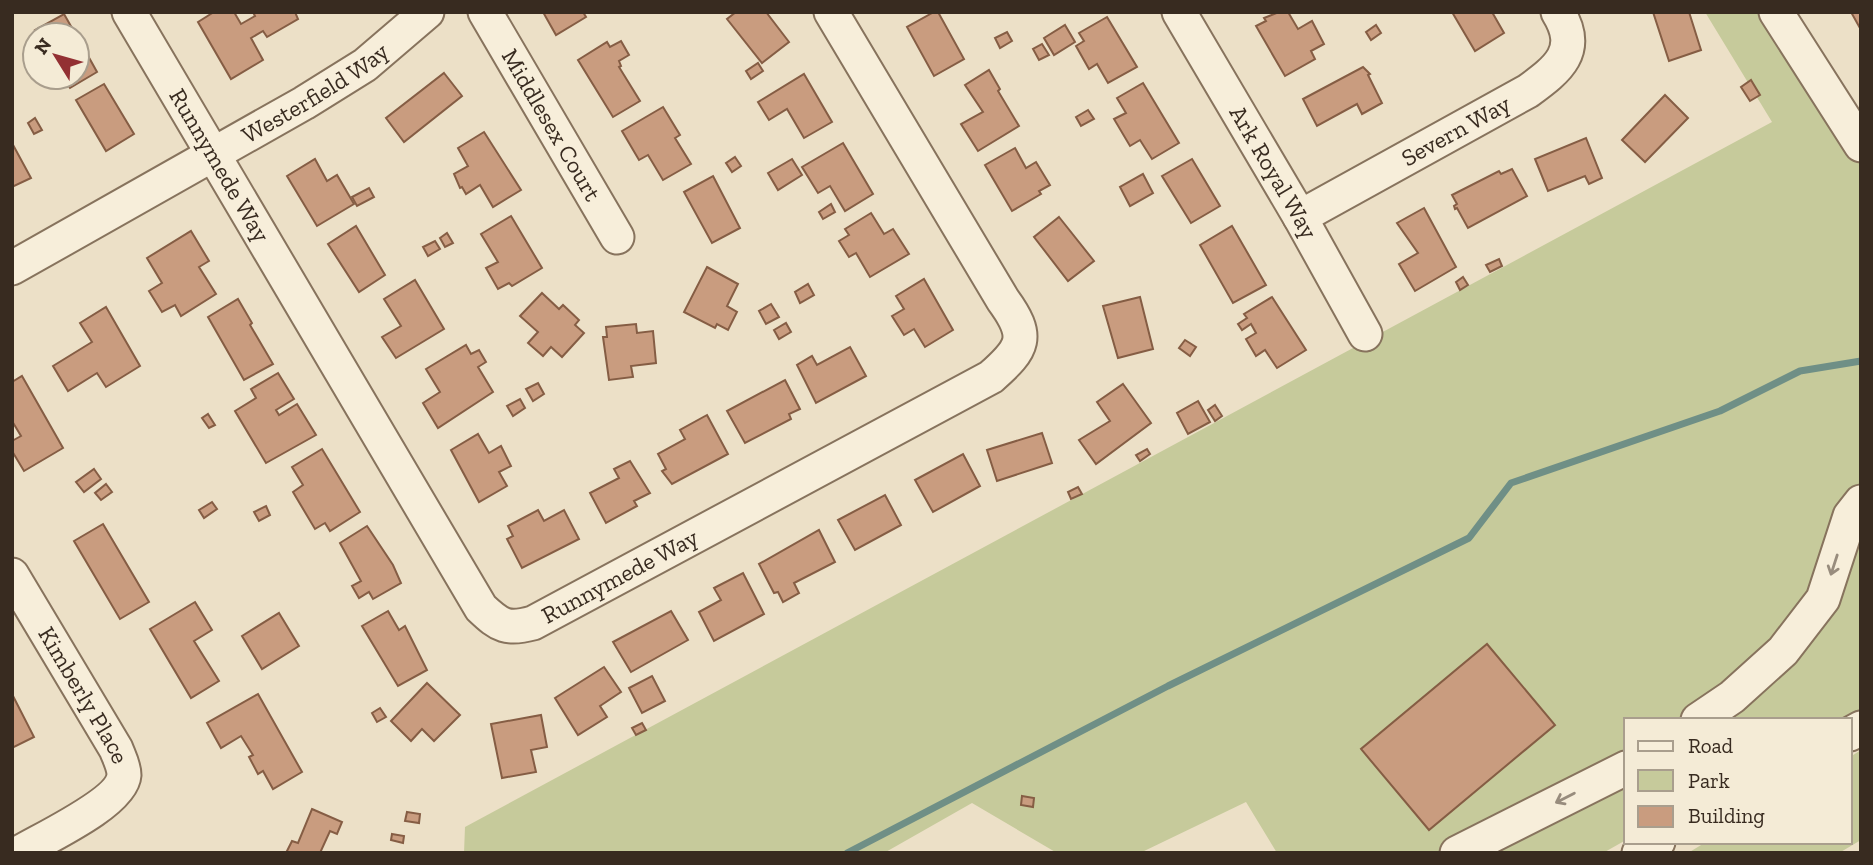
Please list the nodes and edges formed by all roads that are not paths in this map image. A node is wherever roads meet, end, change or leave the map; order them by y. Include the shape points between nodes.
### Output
1 (129, 12) edge
2 (427, 12) edge
3 (485, 12) edge
4 (831, 12) edge
5 (1180, 12) edge
6 (1559, 12) edge
7 (1776, 12) edge
8 (1861, 145) edge
9 (213, 155) junction
10 (1300, 217) junction
11 (617, 237) dead end
12 (12, 268) edge
13 (1365, 334) dead end
14 (1861, 502) edge
15 (12, 575) edge
16 (1701, 718) edge
17 (1624, 769) edge
18 (1655, 844) edge
19 (19, 853) edge
20 (1457, 853) edge
21 (1639, 853) edge

1 - 9 street, Runnymede Way
2 - 9 street, Westerfield Way via 365,65
3 - 11 street, Middlesex Court
4 - 9 street, Runnymede Way via 1015,316 1021,336 1018,348 991,377 522,626 498,623 481,608
5 - 10 street, Ark Royal Way
6 - 10 street, Severn Way via 1567,28 1568,47 1564,60 1551,74
7 - 8 street
9 - 12 street, Westerfield Way
10 - 13 street, Ark Royal Way
14 -> 16 street via 1850,516 1823,599 1783,651
15 - 19 street, Kimberly Place via 116,749 124,776 103,804
17 -> 20 street
18 - 21 street

